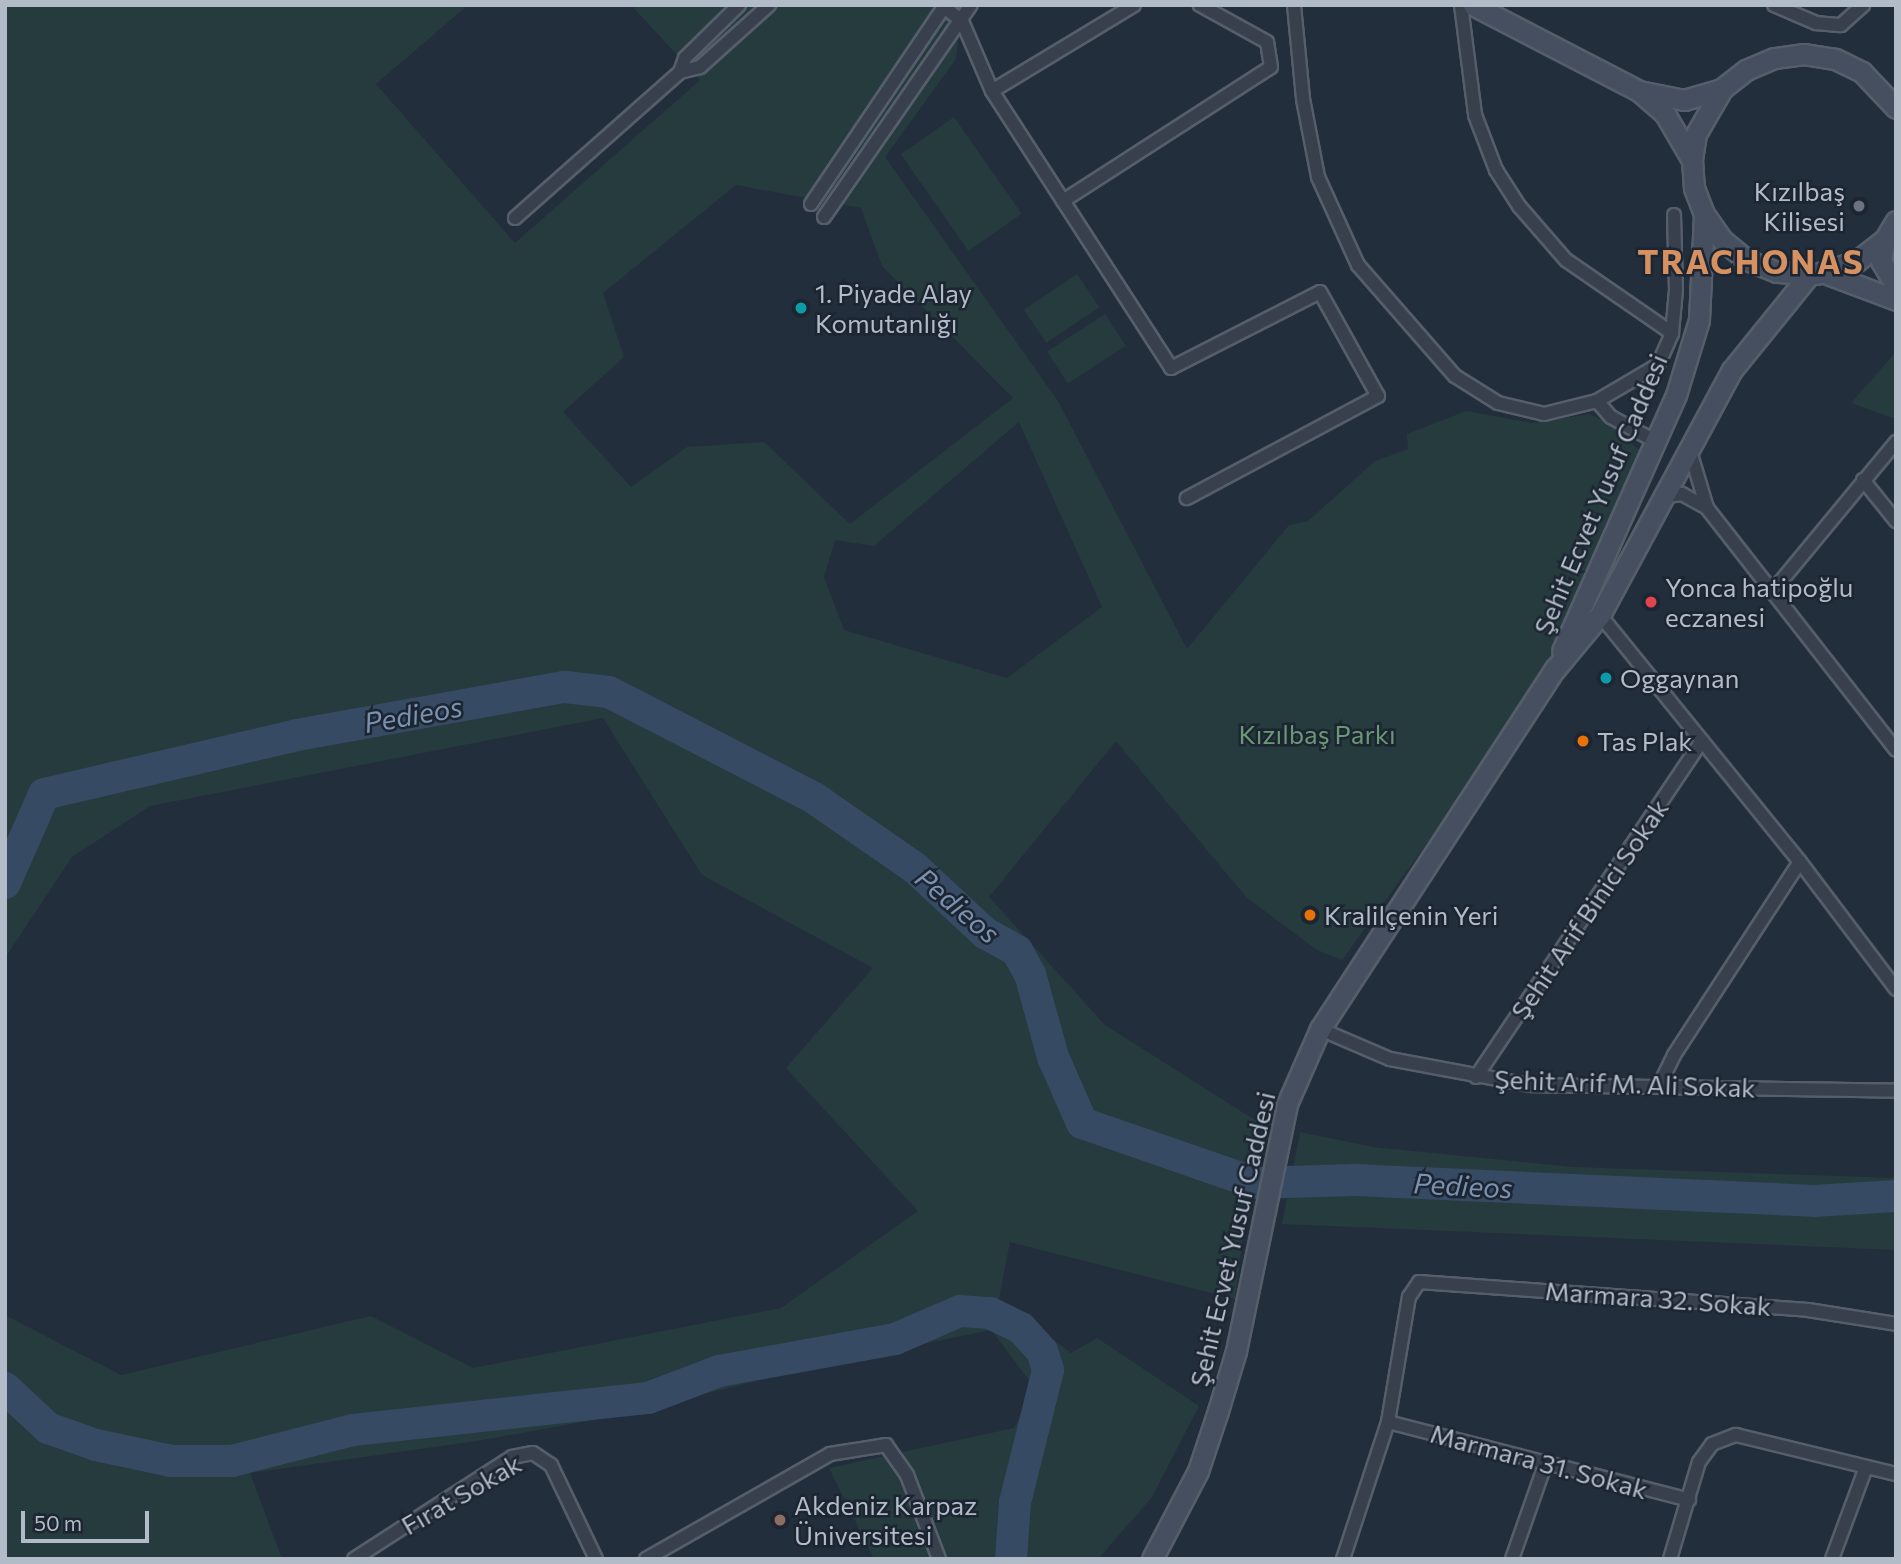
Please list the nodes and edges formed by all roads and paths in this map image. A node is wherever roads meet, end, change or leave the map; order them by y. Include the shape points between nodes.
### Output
1 (739, 5) edge
2 (769, 5) edge
3 (971, 5) edge
4 (1134, 5) edge
5 (1200, 5) edge
6 (1294, 5) edge
7 (1461, 5) edge
8 (1473, 5) edge
9 (1774, 5) edge
10 (1863, 5) edge
11 (944, 6) edge
12 (962, 21) junction
13 (680, 72) junction
14 (1722, 89) junction
15 (992, 91) junction
16 (1639, 91) junction
17 (1892, 100) edge
18 (1692, 160) junction
19 (1063, 201) junction
20 (811, 204) dead end
21 (1704, 214) junction
22 (1674, 215) dead end
23 (824, 217) dead end
24 (515, 218) dead end
25 (1896, 221) edge
26 (1885, 239) junction
27 (1816, 274) junction
28 (1896, 286) edge
29 (1896, 300) edge
30 (1672, 333) junction
31 (1597, 401) junction
32 (1655, 441) junction
33 (1896, 442) edge
34 (1690, 446) junction
35 (1863, 480) junction
36 (1661, 497) junction
37 (1187, 498) dead end
38 (1707, 508) junction
39 (1896, 521) edge
40 (1772, 592) junction
41 (1600, 615) junction
42 (1555, 669) junction
43 (1702, 741) junction
44 (1896, 750) edge
45 (1800, 862) junction
46 (1896, 989) edge
47 (1320, 1029) junction
48 (1476, 1077) junction
49 (1659, 1086) junction
50 (1896, 1090) edge
51 (1896, 1324) edge
52 (1388, 1422) junction
53 (1545, 1465) junction
54 (1866, 1467) junction
55 (1896, 1475) edge
56 (1689, 1500) junction
57 (1155, 1552) edge
58 (354, 1559) edge
59 (596, 1559) edge
60 (646, 1559) edge
61 (939, 1559) edge
62 (1140, 1559) edge
63 (1343, 1559) edge
64 (1512, 1559) edge
65 (1670, 1559) edge
66 (1832, 1559) edge

1 - 13 street via 685,58
2 - 13 street via 700,67
3 - 12 street
4 - 15 street
5 - 19 street via 1267,42 1272,67
6 - 31 street via 1303,99 1318,177 1358,265 1455,376 1498,403 1544,414
7 - 30 street via 1475,115 1496,170 1519,206 1566,260
8 - 16 main road
9 - 10 street via 1816,23 1841,25
11 - 12 street
11 - 20 street
12 - 15 street
12 - 23 street
13 - 24 street
14 - 16 main road via 1684,100
14 - 17 main road via 1755,66 1804,54 1853,68
14 - 18 main road via 1696,134
15 - 19 street
16 - 18 main road via 1665,114
18 - 21 main road
19 - 37 street via 1171,368 1320,292 1378,396
21 - 27 main road via 1722,240 1747,260 1777,272
21 - 32 main road, Şehit Ecvet Yusuf Caddesi via 1699,320 1676,395
22 - 30 street
25 - 26 main road
26 - 27 main road via 1857,261
26 - 28 main road via 1881,261
27 - 29 main road via 1845,277
27 - 34 main road, Şehit Ecvet Yusuf Caddesi via 1783,302 1732,370
30 - 31 street via 1658,365
31 - 32 street via 1611,417
32 - 42 main road, Şehit Ecvet Yusuf Caddesi
33 - 35 street
34 - 36 main road, Şehit Ecvet Yusuf Caddesi
34 - 38 street via 1690,463
35 - 39 street
35 - 40 street
36 - 38 street via 1682,494
36 - 41 main road, Şehit Ecvet Yusuf Caddesi
38 - 40 street
40 - 44 street
41 - 42 main road, Şehit Ecvet Yusuf Caddesi
41 - 43 street
42 - 47 main road, Şehit Ecvet Yusuf Caddesi
43 - 45 street
43 - 48 street, Şehit Arif Binici Sokak
45 - 46 street
45 - 49 street via 1674,1055
47 - 48 street, Şehit Arif M. Ali Sokak via 1390,1059
47 - 57 main road, Şehit Ecvet Yusuf Caddesi via 1287,1104 1219,1411 1198,1471
48 - 49 street, Şehit Arif M. Ali Sokak via 1529,1085
49 - 50 street, Şehit Arif M. Ali Sokak
51 - 52 street, Marmara 32. Sokak via 1808,1310 1419,1282 1409,1297
52 - 53 street, Marmara 31. Sokak
52 - 63 street
53 - 56 street, Marmara 31. Sokak
53 - 64 street
54 - 55 street
54 - 56 street via 1736,1435 1712,1444 1699,1462
54 - 66 street
56 - 65 street
57 - 62 main road
58 - 59 street, Fırat Sokak via 512,1457 533,1453 551,1465
60 - 61 street via 830,1454 886,1445 907,1475

